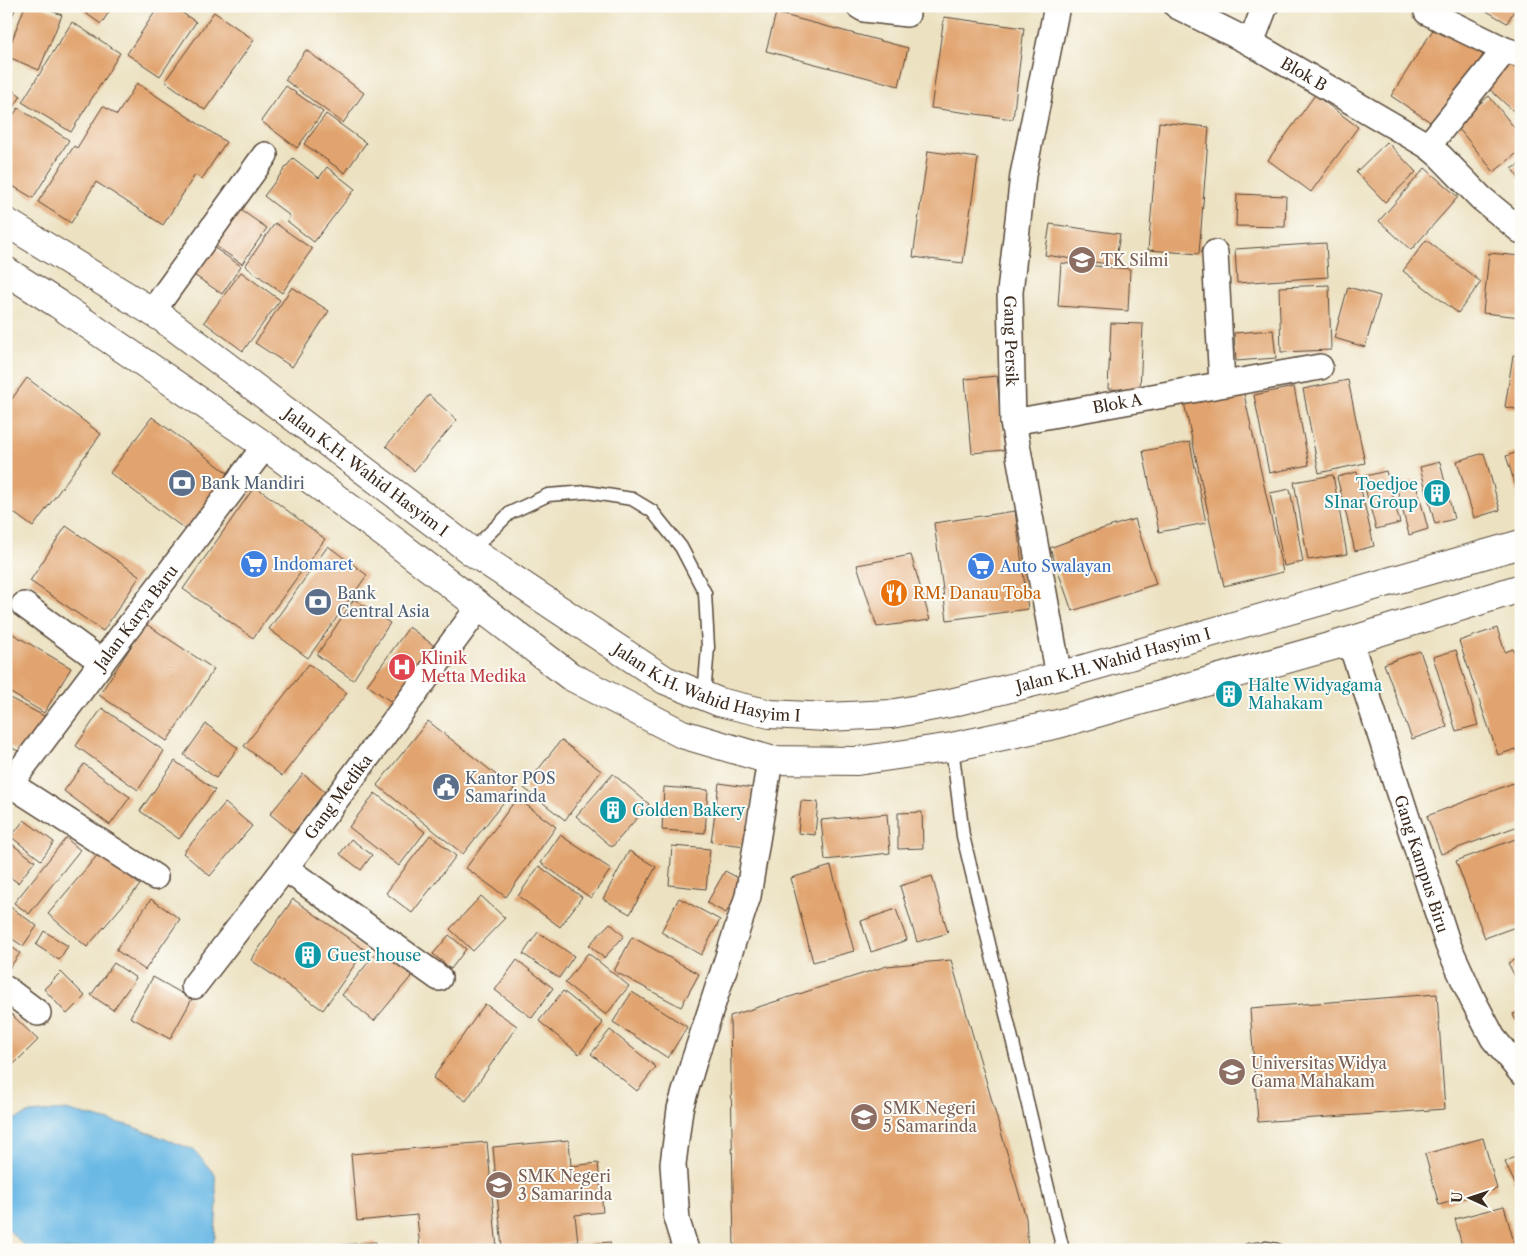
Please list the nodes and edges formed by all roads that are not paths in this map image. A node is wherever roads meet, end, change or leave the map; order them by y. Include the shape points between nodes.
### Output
1 (859, 6) edge
2 (1056, 6) edge
3 (1177, 6) edge
4 (1265, 6) edge
5 (1427, 12) dead end
6 (907, 14) dead end
7 (1251, 43) junction
8 (1513, 52) edge
9 (1428, 146) junction
10 (265, 155) dead end
11 (6, 222) edge
12 (1521, 231) edge
13 (1215, 253) dead end
14 (6, 271) edge
15 (152, 312) junction
16 (1320, 367) dead end
17 (1222, 384) junction
18 (1014, 422) junction
19 (265, 446) junction
20 (1521, 544) edge
21 (471, 551) junction
22 (1521, 588) edge
23 (24, 604) dead end
24 (479, 607) junction
25 (1350, 641) junction
26 (102, 662) junction
27 (1059, 676) junction
28 (704, 696) junction
29 (950, 703) junction
30 (952, 746) junction
31 (770, 760) junction
32 (8, 783) edge
33 (285, 868) junction
34 (155, 877) dead end
35 (438, 978) dead end
36 (194, 986) dead end
37 (6, 989) edge
38 (38, 1013) dead end
39 (1521, 1072) edge
40 (686, 1250) edge
41 (1063, 1250) edge
42 (1249, 1250) edge
43 (1253, 1250) edge
44 (1277, 1250) edge

1 - 6 street
2 - 18 street, Gang Persik via 1023,176 1010,292
3 - 7 street, Blok B
4 - 7 street
5 - 8 street
7 - 9 street, Blok B
8 - 9 street
9 - 12 street, Blok B via 1481,198
10 - 15 street
11 - 15 main road, Jalan K.H. Wahid Hasyim I
13 - 17 street
14 - 19 main road
15 - 21 main road, Jalan K.H. Wahid Hasyim I
16 - 17 street, Blok A
17 - 18 street, Blok A
18 - 27 street, Gang Persik
19 - 24 main road
19 - 26 street, Jalan Karya Baru
20 - 27 main road, Jalan K.H. Wahid Hasyim I
21 - 28 main road, Jalan K.H. Wahid Hasyim I via 665,680
21 - 28 lane via 510,513 548,495 587,492 632,499 652,511 681,547 705,593 708,647
22 - 25 main road
23 - 26 street
24 - 31 main road via 570,676 682,734
24 - 33 street, Gang Medika
25 - 30 main road via 1058,724
25 - 39 street, Gang Kampus Biru via 1448,945 1494,1038
26 - 32 street, Jalan Karya Baru
27 - 29 main road, Jalan K.H. Wahid Hasyim I
28 - 29 main road, Jalan K.H. Wahid Hasyim I via 770,714 827,717 891,714
29 - 30 main road
30 - 31 main road via 857,761
30 - 41 lane via 964,836
31 - 40 street via 748,896 680,1109 673,1164 677,1221
32 - 34 street
33 - 35 street
33 - 36 street, Gang Medika
37 - 38 street
42 - 43 lane
43 - 44 lane

